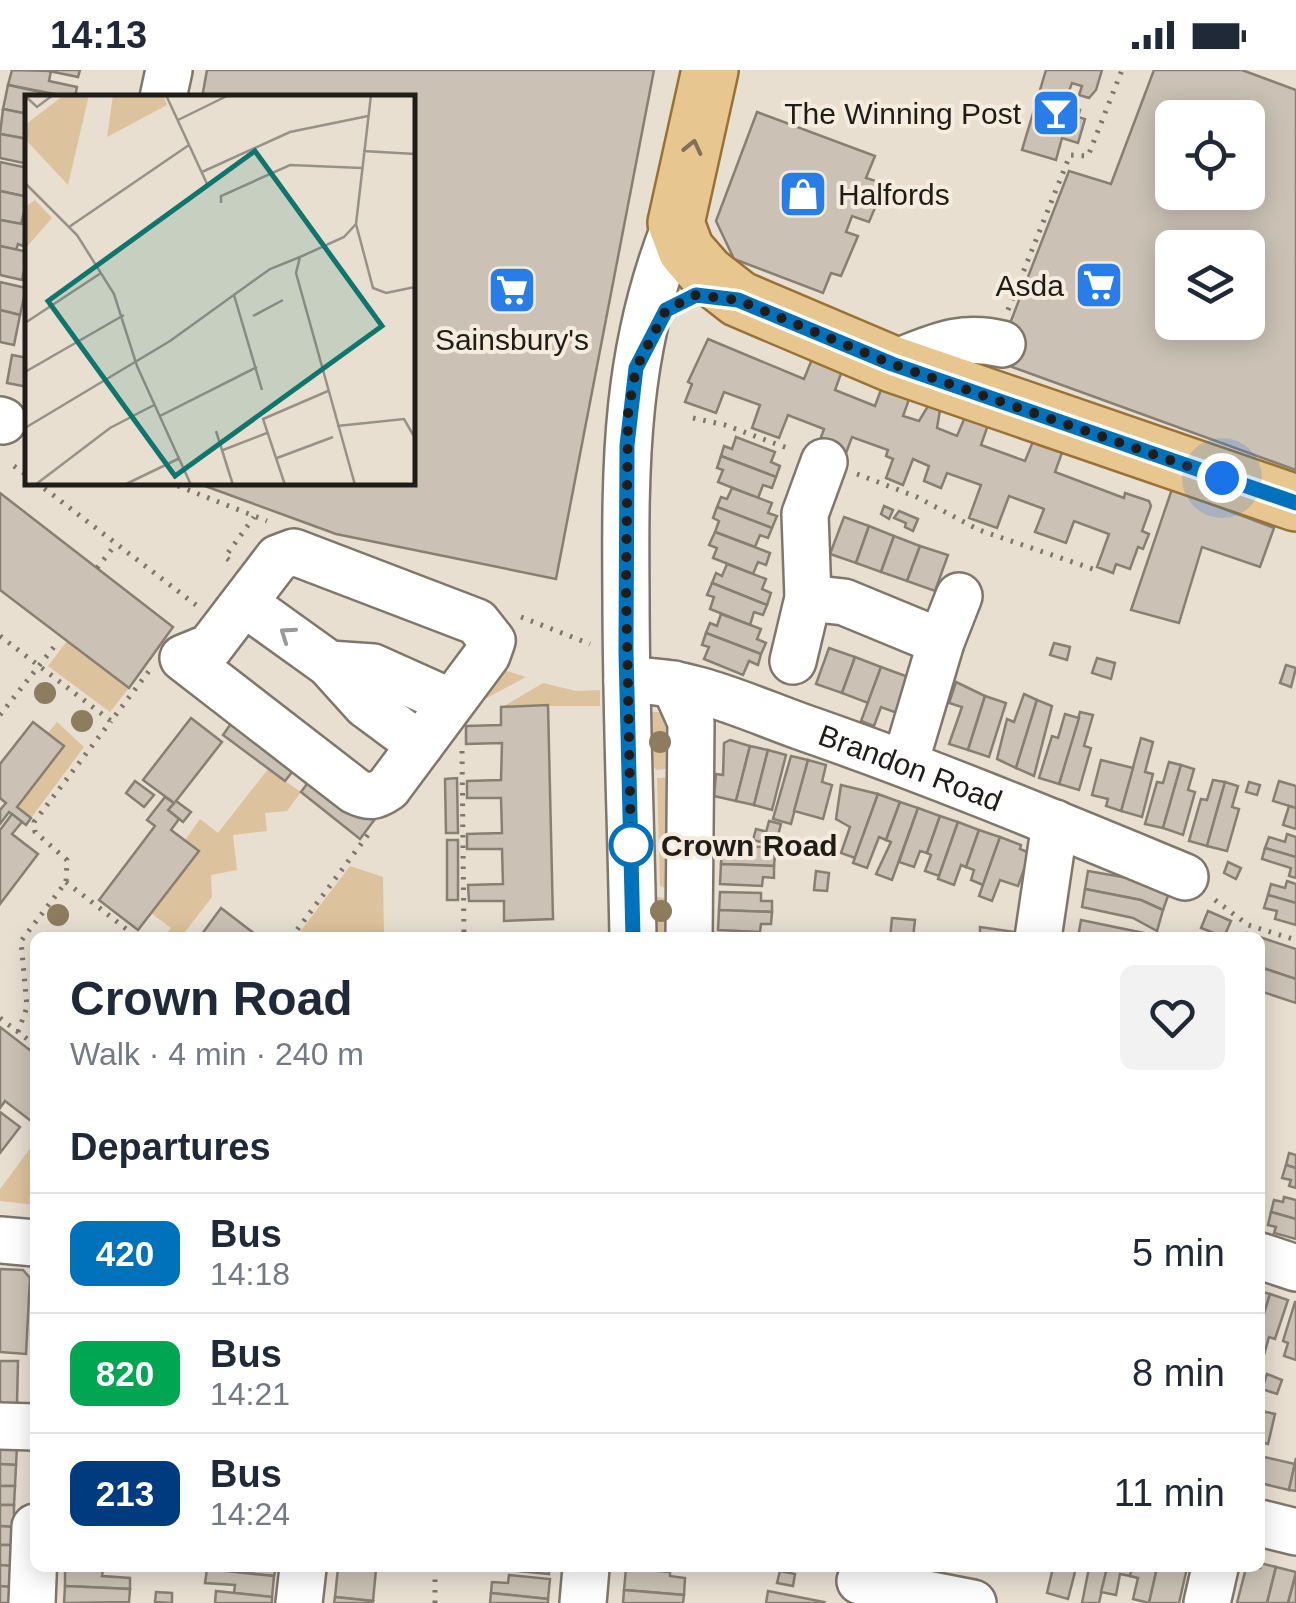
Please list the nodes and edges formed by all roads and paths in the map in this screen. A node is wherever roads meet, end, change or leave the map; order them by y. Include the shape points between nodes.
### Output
1 (169, 70) edge
2 (710, 70) edge
3 (1122, 70) edge
4 (164, 95) edge
5 (676, 224) junction
6 (738, 300) junction
7 (1004, 329) joint
8 (892, 364) junction
9 (636, 368) junction
10 (694, 418) dead end
11 (824, 462) junction
12 (14, 466) dead end
13 (25, 474) edge
14 (40, 485) edge
15 (1296, 503) edge
16 (116, 544) junction
17 (97, 568) dead end
18 (1093, 569) dead end
19 (959, 596) dead end
20 (808, 598) junction
21 (189, 600) dead end
22 (244, 604) junction
23 (0, 636) edge
24 (941, 642) junction
25 (57, 644) dead end
26 (793, 661) dead end
27 (329, 664) junction
28 (40, 666) junction
29 (627, 681) junction
30 (674, 684) junction
31 (451, 702) junction
32 (2, 710) edge
33 (111, 720) dead end
34 (420, 745) junction
35 (905, 763) junction
36 (383, 805) junction
37 (1055, 823) junction
38 (1186, 877) joint
39 (66, 882) junction
40 (130, 932) edge
41 (295, 932) edge
42 (464, 932) edge
43 (633, 932) edge
44 (689, 932) edge
45 (1039, 932) edge
46 (1296, 940) edge
47 (0, 1018) edge
48 (18, 1032) junction
49 (30, 1042) edge
50 (0, 1240) edge
51 (30, 1242) edge
52 (1265, 1258) edge
53 (1296, 1268) edge
54 (0, 1426) edge
55 (30, 1427) edge
56 (1265, 1524) edge
57 (1296, 1532) edge
58 (33, 1572) edge
59 (303, 1572) edge
60 (435, 1572) edge
61 (586, 1572) edge
62 (1214, 1572) edge
63 (859, 1584) edge
64 (32, 1603) edge
65 (299, 1603) edge
66 (435, 1603) edge
67 (583, 1603) edge
68 (973, 1603) edge
69 (1207, 1603) edge

1 - 4 street
5 -> 2 main road
3 - 7 path via 1088,156 1070,155
5 - 6 main road via 686,250
5 - 9 street via 657,271
6 - 8 main road
6 - 9 street via 696,295 666,310
7 - 8 street
8 - 15 main road
9 - 29 street via 625,476
10 - 11 path
11 - 18 path via 918,497 980,530
11 - 20 street via 805,514
12 - 13 path
14 - 16 path
16 - 17 path
16 - 21 path
19 - 24 street
20 - 24 street via 844,602
20 - 26 street
27 -> 22 street
22 - 31 street via 278,558 294,552 476,622 492,641 488,655
22 - 36 street via 210,647 183,658
23 - 28 path
24 - 35 street
25 - 28 path
27 - 31 street via 373,667
27 - 34 street via 366,705
28 - 32 path
29 - 30 street, Brandon Road
29 - 43 street
30 - 35 street, Brandon Road
30 - 44 street via 691,722
31 - 34 street
31 - 42 path via 462,729
33 - 39 path via 34,822 35,832 67,860
34 - 36 street
35 - 37 street, Brandon Road
36 - 41 path
37 - 38 street, Brandon Road
37 - 45 street
38 - 46 path via 1248,925
39 - 40 path
39 - 48 path via 21,941 27,1007
47 - 48 path
48 - 49 path
50 - 51 street
52 - 53 street
54 - 55 street
56 - 57 street
58 - 64 street
59 - 65 street
60 - 66 path
61 - 67 street
62 - 69 street
63 - 68 street

